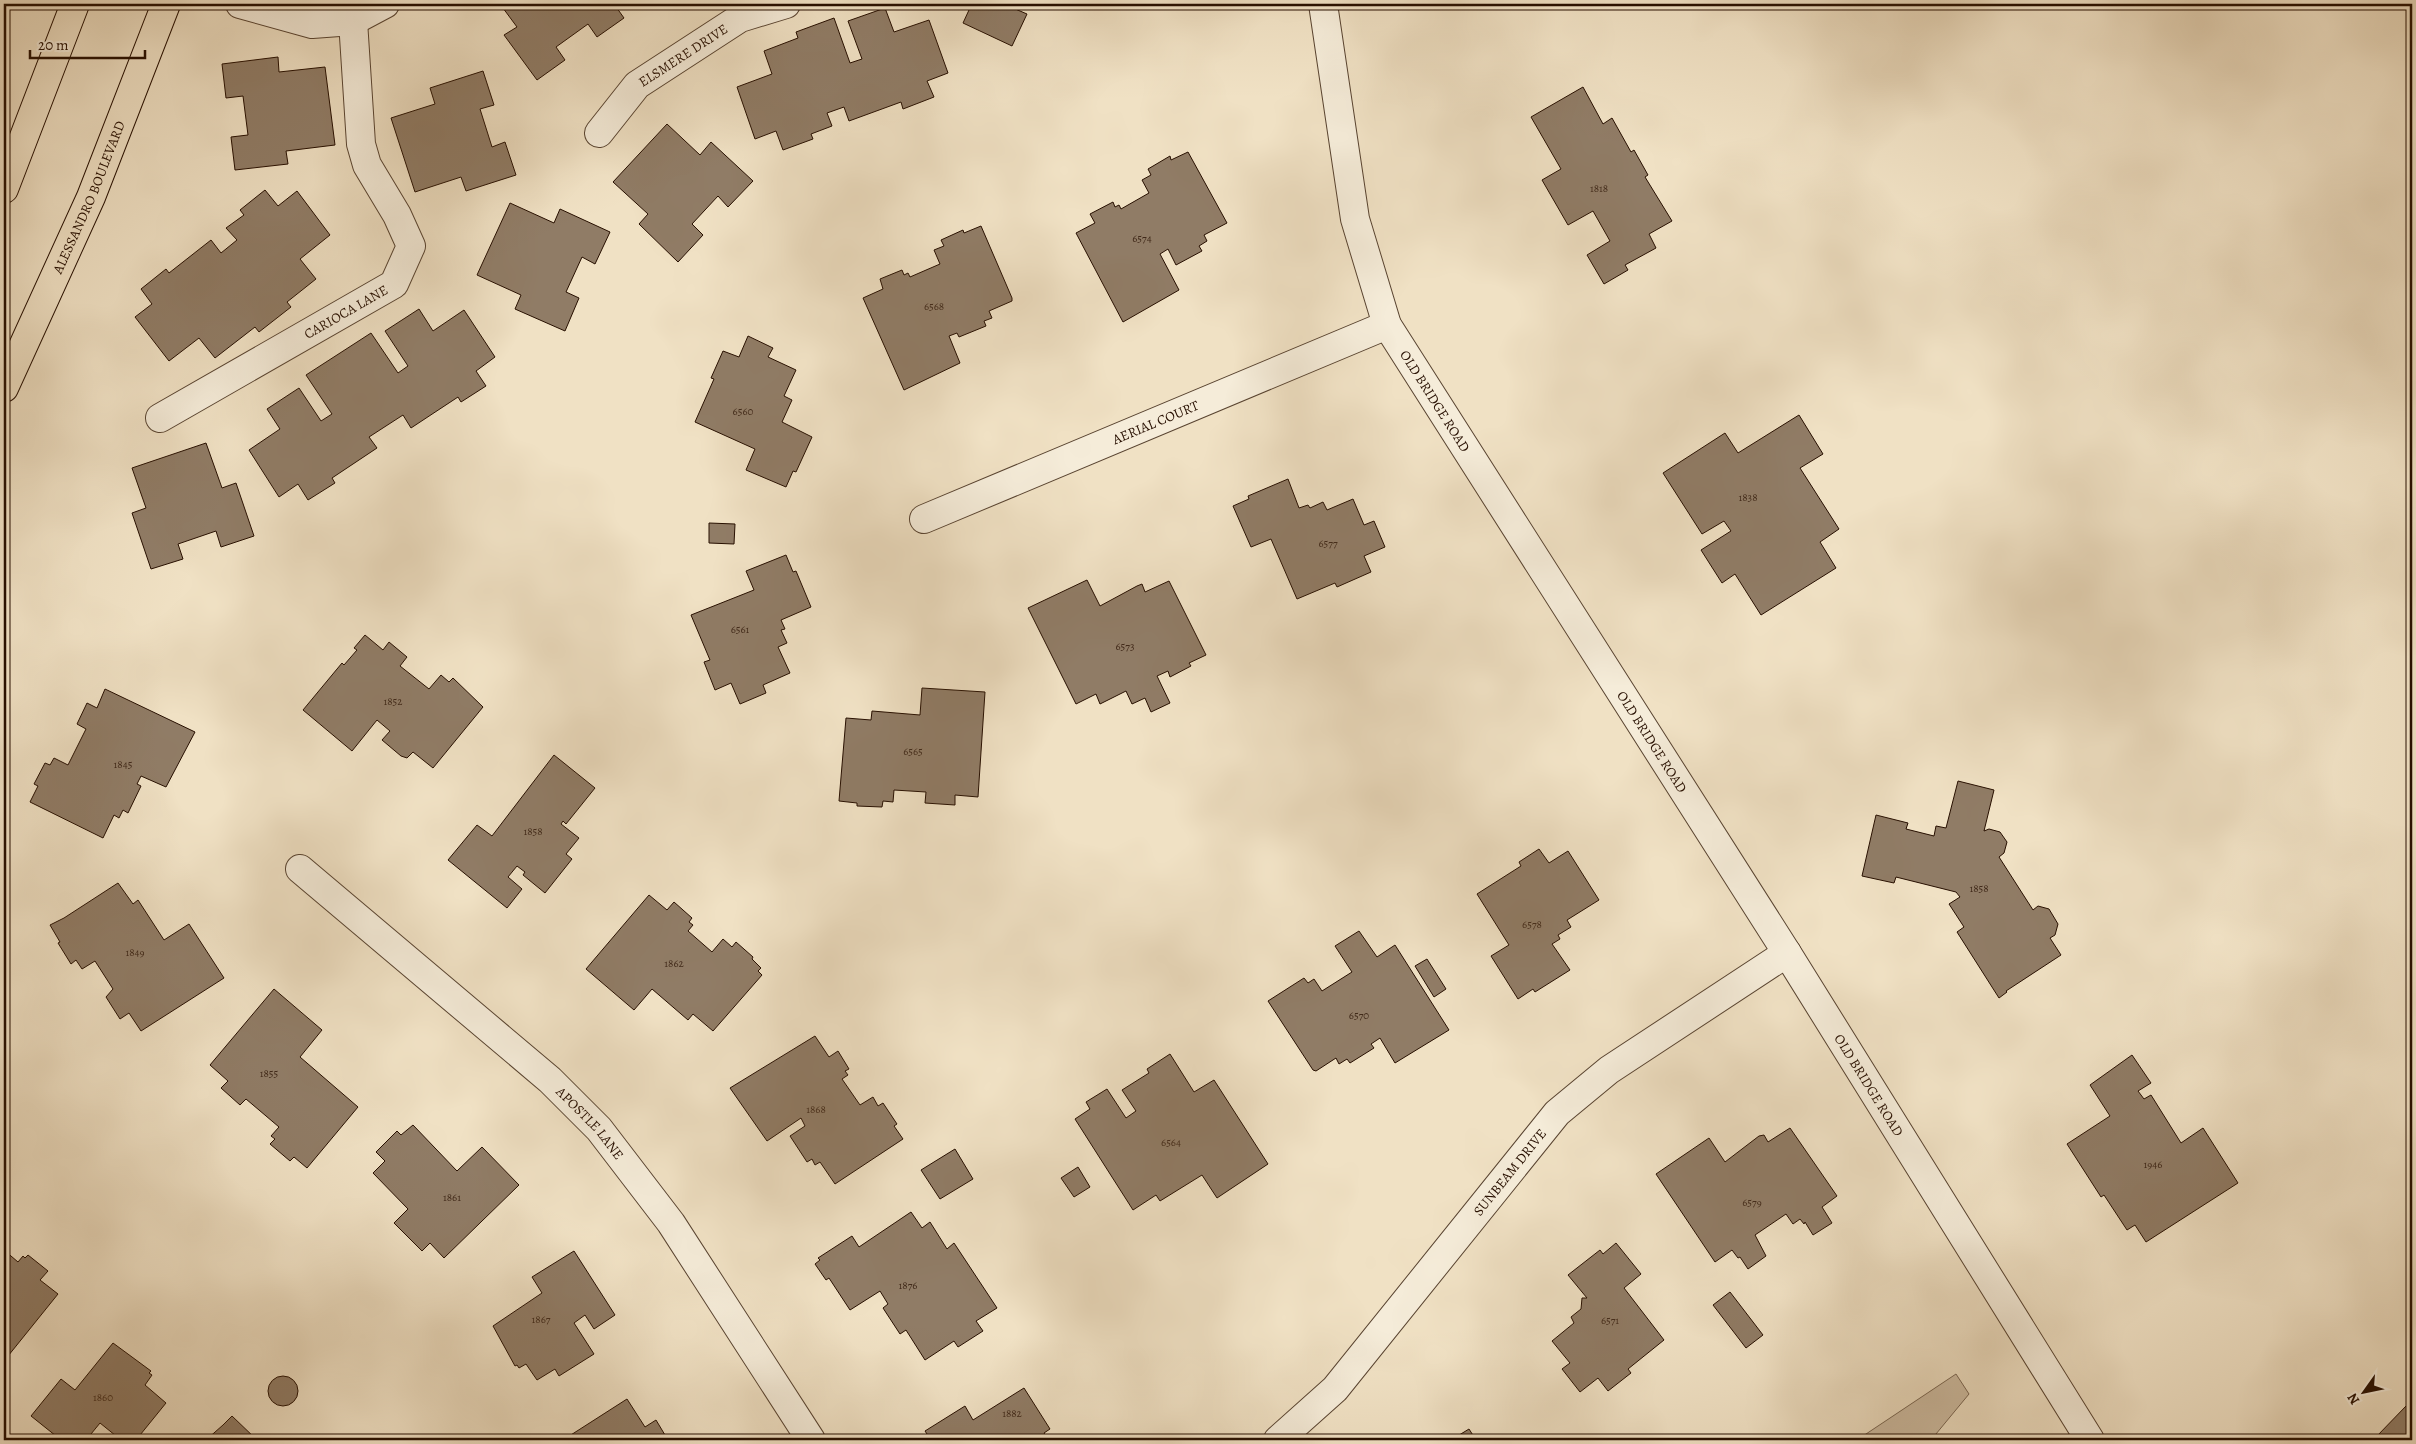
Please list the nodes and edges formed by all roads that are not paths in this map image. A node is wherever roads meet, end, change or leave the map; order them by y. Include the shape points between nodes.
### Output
1 (75, 4) edge
2 (166, 4) edge
3 (240, 4) edge
4 (385, 4) edge
5 (786, 4) edge
6 (1322, 4) edge
7 (353, 21) junction
8 (599, 134) dead end
9 (4, 188) edge
10 (1387, 325) junction
11 (4, 388) edge
12 (160, 418) dead end
13 (924, 519) dead end
14 (300, 869) dead end
15 (1787, 953) junction
16 (811, 1440) edge
17 (1278, 1440) edge
18 (2090, 1440) edge

1 - 9 main road
2 - 11 main road, ALESSANDRO BOULEVARD via 92,197
3 - 7 street via 312,24
4 - 7 street
5 - 8 street, ELSMERE DRIVE via 740,18 638,85
6 - 10 street, OLD BRIDGE ROAD via 1355,219
7 - 12 street, CARIOCA LANE via 361,144 368,165 411,246 394,284
10 - 13 street, AERIAL COURT
10 - 15 street, OLD BRIDGE ROAD
14 - 16 street, APOSTLE LANE via 550,1080 599,1128 672,1223
15 - 17 street, SUNBEAM DRIVE via 1609,1070 1557,1113 1335,1389
15 - 18 street, OLD BRIDGE ROAD

